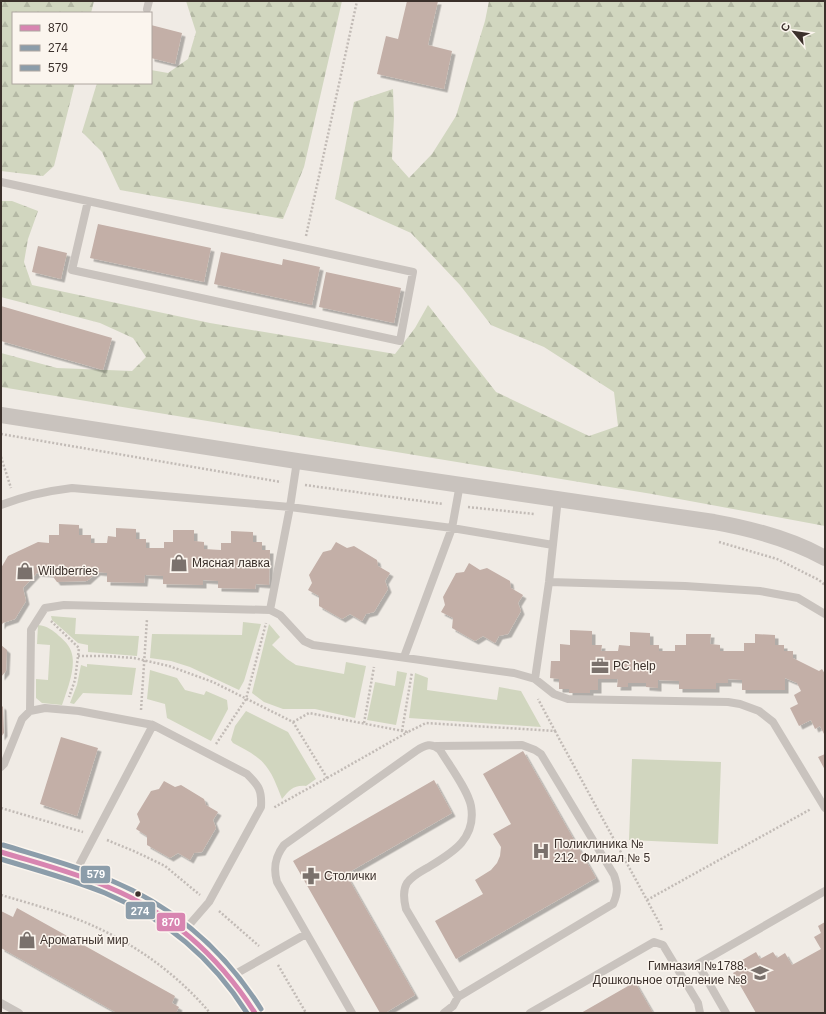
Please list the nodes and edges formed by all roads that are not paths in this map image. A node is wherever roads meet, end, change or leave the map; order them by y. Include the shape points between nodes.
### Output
1 (1, 182) edge
2 (88, 201) junction
3 (1, 414) edge
4 (297, 462) junction
5 (460, 484) junction
6 (558, 498) junction
7 (1, 505) edge
8 (290, 507) junction
9 (452, 528) junction
10 (553, 545) junction
11 (825, 558) edge
12 (549, 582) junction
13 (270, 610) junction
14 (825, 614) edge
15 (404, 657) junction
16 (535, 679) junction
17 (30, 711) junction
18 (153, 725) junction
19 (436, 746) junction
20 (1, 767) edge
21 (823, 806) edge
22 (1, 852) edge
23 (74, 875) junction
24 (825, 891) edge
25 (183, 932) junction
26 (306, 934) junction
27 (230, 978) junction
28 (458, 997) junction
29 (1, 1003) edge
30 (19, 1013) edge
31 (255, 1013) edge
32 (352, 1013) edge
33 (444, 1013) edge
34 (530, 1013) edge
35 (700, 1013) edge
36 (726, 1013) edge

1 - 2 lane
2 - 2 lane via 413,272 400,342 72,270
3 - 4 street
4 - 5 street
4 - 8 lane
5 - 6 street
5 - 9 lane
6 - 10 lane
6 - 11 street via 734,525 799,545
7 - 8 lane via 49,491 72,488
8 - 9 lane
8 - 13 lane
9 - 10 lane
9 - 15 lane
10 - 12 lane
12 - 14 lane via 760,591 798,598
12 - 16 lane
13 - 15 lane via 288,622 304,641 313,645
13 - 17 lane via 64,605 45,608 31,630
15 - 16 lane
16 - 21 lane via 554,694 568,699 728,702 759,711 773,722
17 - 18 lane via 45,708 79,711
17 - 20 lane via 22,719
18 - 23 lane
18 - 25 lane via 247,774 258,785 262,795 261,807 209,902
19 - 26 lane via 426,744 284,845 278,853 274,872 277,882
19 - 28 lane via 468,797 471,821 466,838 459,847 407,883 404,900 406,909
19 - 28 lane via 522,745 541,754 614,876 618,890 613,904
22 - 23 street
23 - 25 street via 127,896
24 - 36 lane via 698,964
25 - 27 street via 204,949
26 - 27 lane
26 - 32 lane
27 - 31 street
28 - 33 lane via 454,1006
29 - 30 lane
34 - 35 lane via 654,942 663,945 698,1003

